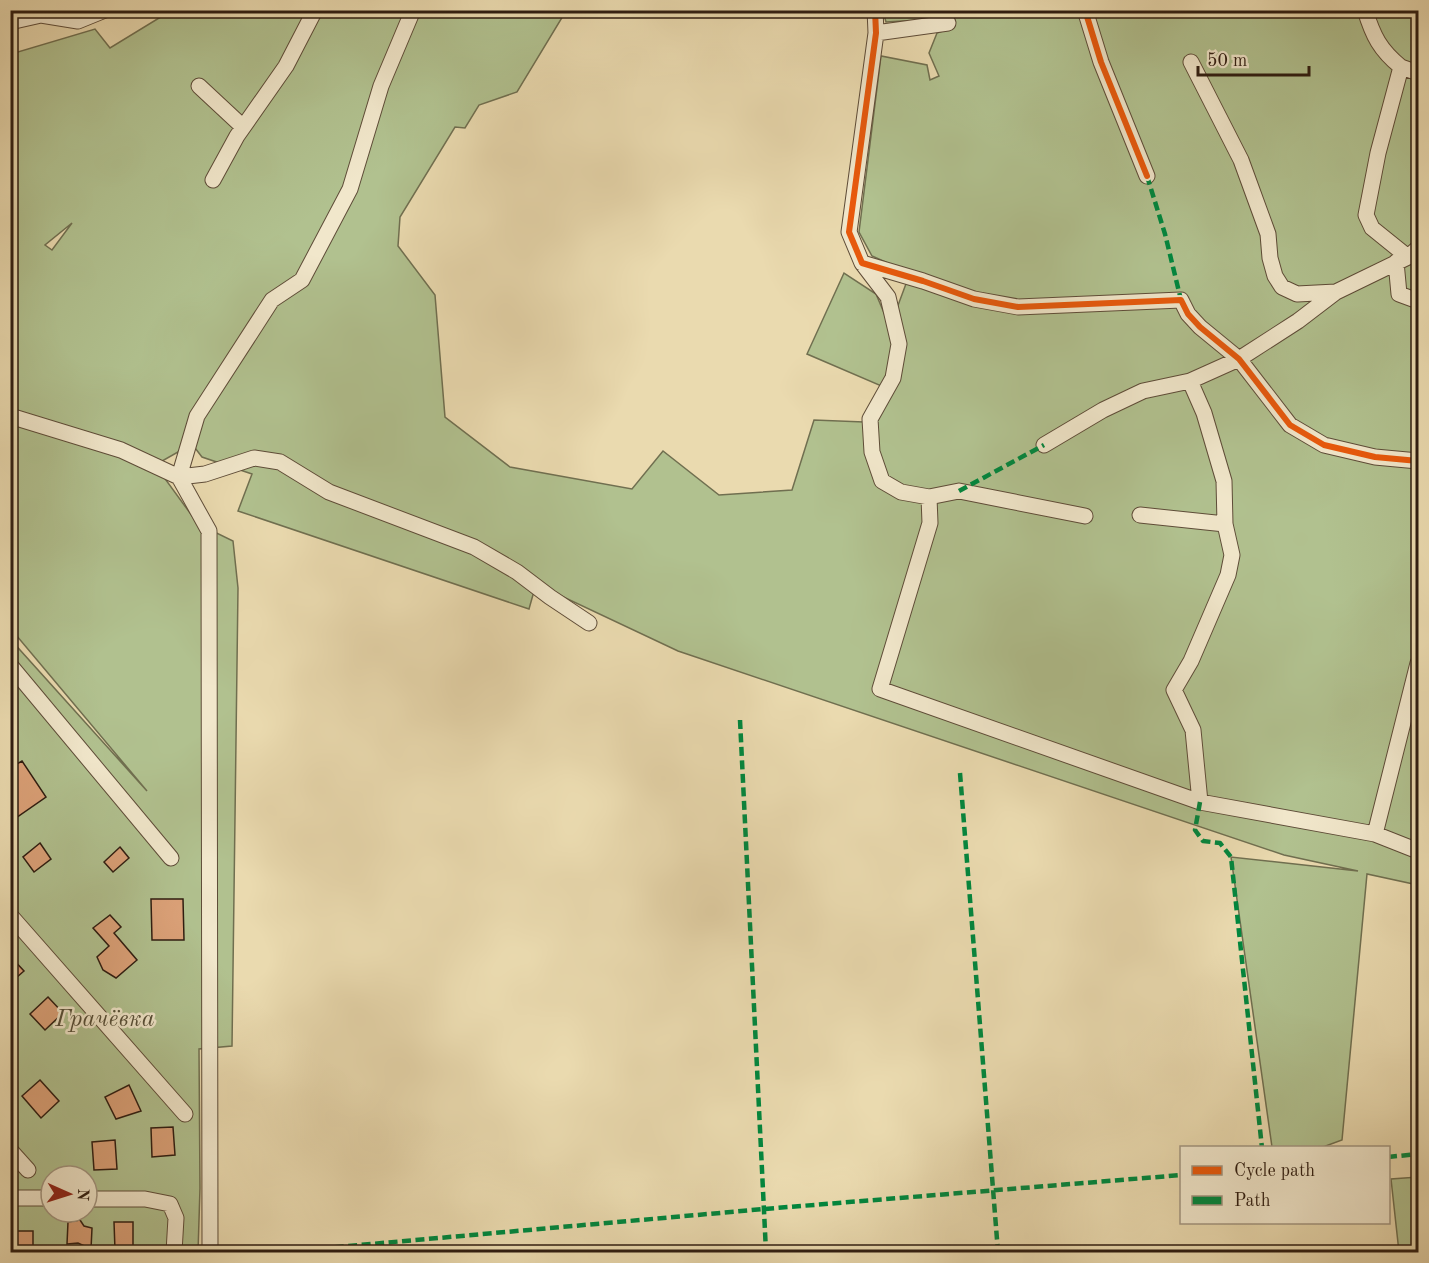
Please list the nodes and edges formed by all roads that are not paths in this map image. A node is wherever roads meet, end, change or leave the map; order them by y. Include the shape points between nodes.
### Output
1 (105, 10) edge
2 (315, 10) edge
3 (413, 10) edge
4 (875, 10) edge
5 (1085, 10) edge
6 (1365, 10) edge
7 (10, 22) edge
8 (948, 23) dead end
9 (876, 33) junction
10 (1191, 62) dead end
11 (1401, 67) junction
12 (1419, 73) edge
13 (199, 86) dead end
14 (243, 127) junction
15 (1147, 176) dead end
16 (213, 180) dead end
17 (1408, 256) edge
18 (862, 263) junction
19 (1336, 292) junction
20 (1419, 301) edge
21 (1239, 359) junction
22 (1190, 381) junction
23 (10, 416) edge
24 (1044, 445) dead end
25 (1419, 461) edge
26 (179, 477) junction
27 (929, 497) junction
28 (1140, 515) dead end
29 (1085, 516) dead end
30 (1225, 524) junction
31 (589, 623) dead end
32 (1419, 663) edge
33 (10, 664) edge
34 (1200, 802) junction
35 (1375, 834) junction
36 (1419, 850) edge
37 (171, 858) dead end
38 (10, 915) edge
39 (185, 1114) dead end
40 (10, 1150) edge
41 (28, 1170) dead end
42 (10, 1198) edge
43 (39, 1198) edge
44 (99, 1199) edge
45 (174, 1252) edge
46 (210, 1252) edge

1 - 7 street via 78,21 41,15
2 - 14 street via 286,66
3 - 26 street via 381,86 350,189 302,280 272,300 197,416
4 - 9 street
5 - 15 street via 1101,62
6 - 11 street via 1371,30 1386,55
8 - 9 street
9 - 18 street via 849,232
10 - 19 street via 1241,160 1268,234 1275,276 1282,287 1297,294
11 - 12 street
11 - 17 street via 1366,215 1372,228
13 - 14 street
14 - 16 street
17 - 19 street
17 - 20 street via 1399,294
18 - 21 street via 974,299 1018,307 1181,300 1200,327
18 - 27 street via 888,297 899,344 893,378 870,419 872,452 882,481 901,492
19 - 21 street
21 - 22 street
21 - 25 street via 1290,424 1324,445 1375,457
22 - 24 street via 1143,392 1103,410
22 - 30 street via 1224,481
23 - 26 street via 121,450
26 - 31 street via 205,474 254,458 280,462 329,492 474,547 518,572
26 - 46 street via 209,531
27 - 29 street via 959,491
27 - 34 street via 930,523 880,689
28 - 30 street
30 - 34 street via 1232,555 1228,575 1191,661 1174,690 1193,730
32 - 35 street
33 - 37 street
34 - 35 street
35 - 36 street
38 - 39 street
40 - 41 street
42 - 43 street
44 - 45 street via 146,1199 170,1204 176,1218

